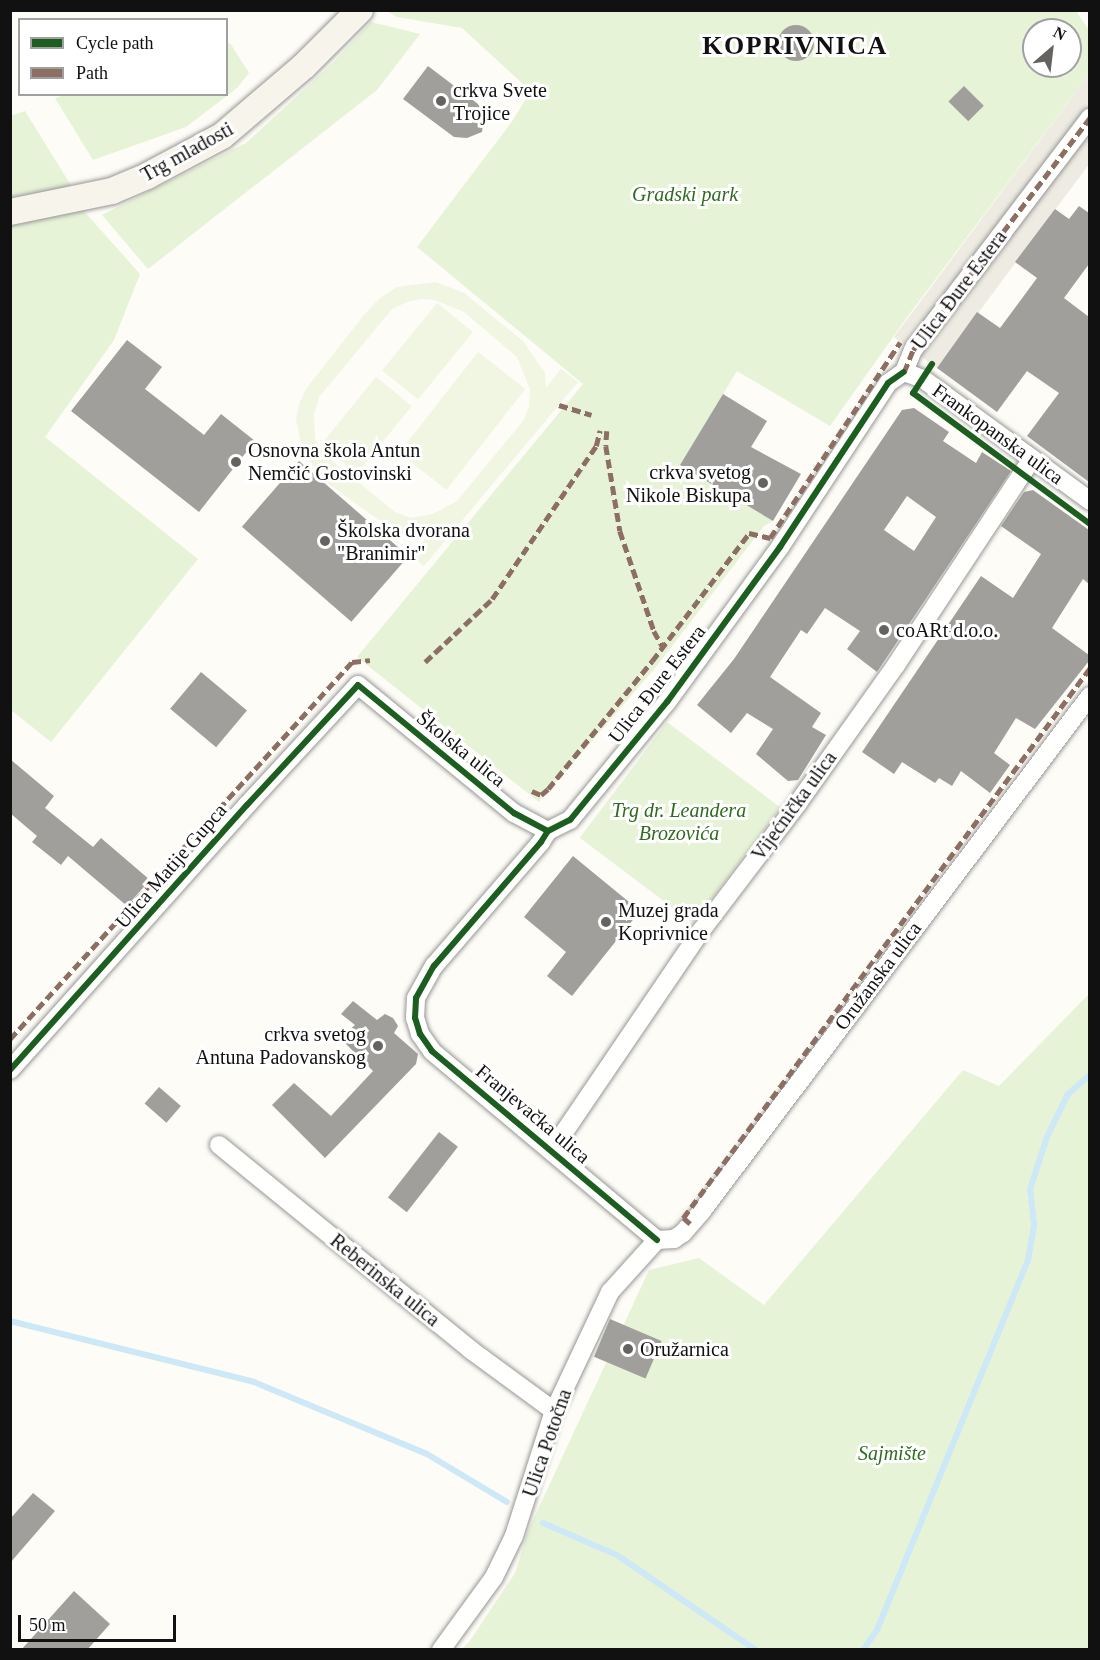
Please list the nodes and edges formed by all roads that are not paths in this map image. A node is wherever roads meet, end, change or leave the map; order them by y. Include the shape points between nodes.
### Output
1 (360, 10) edge
2 (1089, 118) edge
3 (10, 212) edge
4 (904, 372) junction
5 (1032, 459) junction
6 (1089, 501) edge
7 (358, 686) joint
8 (1089, 696) edge
9 (548, 831) junction
10 (416, 998) joint
11 (10, 1070) edge
12 (219, 1145) dead end
13 (552, 1150) junction
14 (657, 1240) junction
15 (554, 1411) junction
16 (441, 1650) edge

1 - 3 main road, Trg mladosti via 304,66 222,136 112,191
2 - 4 street, Ulica Đure Estera via 913,350
4 - 5 street, Frankopanska ulica via 923,379
4 - 9 street, Ulica Đure Estera via 888,383 780,547 667,702 570,820
5 - 6 street, Frankopanska ulica
5 - 13 street, Vijećnička ulica via 896,665 701,930
7 - 9 street, Školska ulica via 514,813
7 - 11 street, Ulica Matije Gupca
8 - 14 street, Oružanska ulica via 702,1211 674,1239
9 - 10 street, Ulica Đure Estera via 434,966
10 - 13 street, Franjevačka ulica via 420,1034 432,1051
12 - 15 street, Reberinska ulica via 471,1350
13 - 14 street, Franjevačka ulica
14 - 15 street, Ulica Potočna via 610,1292
15 - 16 street, Ulica Potočna via 514,1536 494,1577

